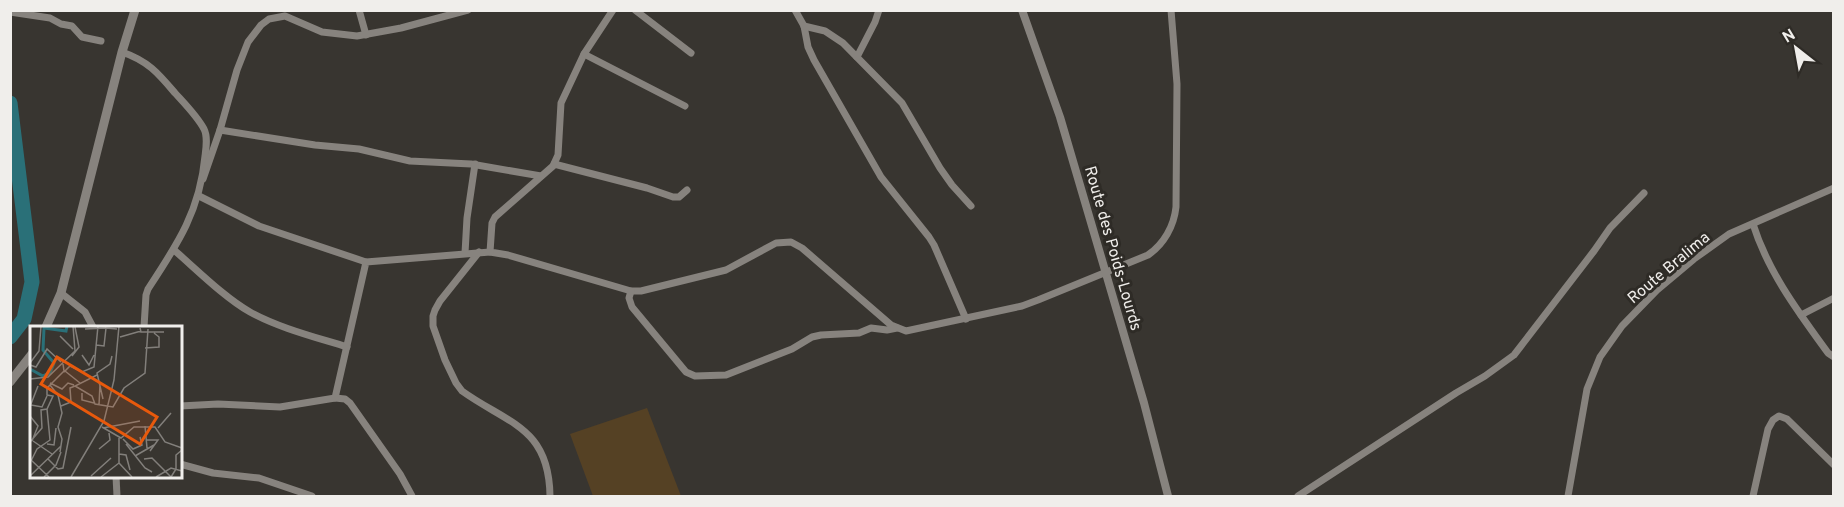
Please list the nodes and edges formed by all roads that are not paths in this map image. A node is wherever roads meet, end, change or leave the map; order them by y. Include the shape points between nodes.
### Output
1 (135, 10) edge
2 (359, 10) edge
3 (468, 10) edge
4 (614, 10) edge
5 (635, 10) edge
6 (795, 10) edge
7 (879, 10) edge
8 (1022, 10) edge
9 (1171, 10) edge
10 (10, 12) edge
11 (804, 26) junction
12 (366, 35) junction
13 (100, 42) dead end
14 (122, 52) junction
15 (691, 53) dead end
16 (584, 54) junction
17 (857, 57) junction
18 (685, 106) dead end
19 (220, 130) junction
20 (475, 164) junction
21 (554, 164) junction
22 (542, 176) junction
23 (203, 179) junction
24 (1833, 188) edge
25 (687, 190) dead end
26 (1644, 193) dead end
27 (199, 196) junction
28 (971, 206) dead end
29 (1753, 224) junction
30 (174, 250) junction
31 (479, 252) junction
32 (490, 252) junction
33 (465, 253) junction
34 (366, 262) junction
35 (1106, 271) junction
36 (631, 291) junction
37 (61, 293) junction
38 (1833, 298) edge
39 (1801, 315) junction
40 (966, 319) junction
41 (46, 326) edge
42 (92, 326) edge
43 (144, 326) edge
44 (897, 328) junction
45 (347, 347) junction
46 (30, 357) edge
47 (1833, 357) edge
48 (10, 382) edge
49 (335, 398) junction
50 (182, 406) edge
51 (182, 464) edge
52 (1833, 465) edge
53 (116, 477) edge
54 (117, 496) edge
55 (312, 496) edge
56 (412, 496) edge
57 (550, 496) edge
58 (1168, 496) edge
59 (1298, 496) edge
60 (1568, 496) edge
61 (1753, 496) edge

1 - 14 main road
2 - 12 street
3 - 12 street
4 - 16 street
5 - 15 street
6 - 11 street
7 - 17 street
8 - 35 street, Route des Poids-Lourds via 1060,117
9 - 35 street via 1178,123 1175,217 1154,251
10 - 13 street via 50,18 72,26 82,37
11 - 17 street via 834,36
11 - 40 street via 808,47 825,80 881,177 929,237
12 - 19 street via 322,32 285,16 269,19 248,42
14 - 23 street via 156,70 204,130
14 - 37 main road
16 - 18 street
16 - 21 street via 561,103
17 - 28 street via 902,103 952,186
19 - 20 street via 359,149 410,161
19 - 23 street
20 - 22 street
20 - 33 street
21 - 22 street
21 - 25 street via 673,197
22 - 32 street via 495,217
23 - 27 street
24 - 29 street, Route Bralima
26 - 59 street via 1617,218 1514,355
27 - 30 street
27 - 34 street via 259,226
29 - 39 street via 1765,257
29 - 60 street, Route Bralima via 1729,234 1694,258 1657,290 1622,326 1600,357 1587,389
30 - 43 street via 148,289
30 - 45 street via 250,312
31 - 32 street
31 - 33 street
31 - 57 street via 435,310 433,326 437,341 462,391 518,425 539,448
32 - 36 street
33 - 34 street
34 - 45 street
35 - 40 street via 1030,303
35 - 58 street, Route des Poids-Lourds
36 - 44 street via 726,270 776,243 791,242
36 - 44 street via 632,307 686,372 695,376 726,375 821,334
37 - 41 main road
37 - 42 street via 85,312
38 - 39 street
39 - 47 street
40 - 44 street via 906,331
45 - 49 street
46 - 48 main road
49 - 50 street via 280,407
49 - 56 street via 350,403
51 - 55 street via 259,478
52 - 61 street via 1787,419 1779,416 1768,429
53 - 54 street

